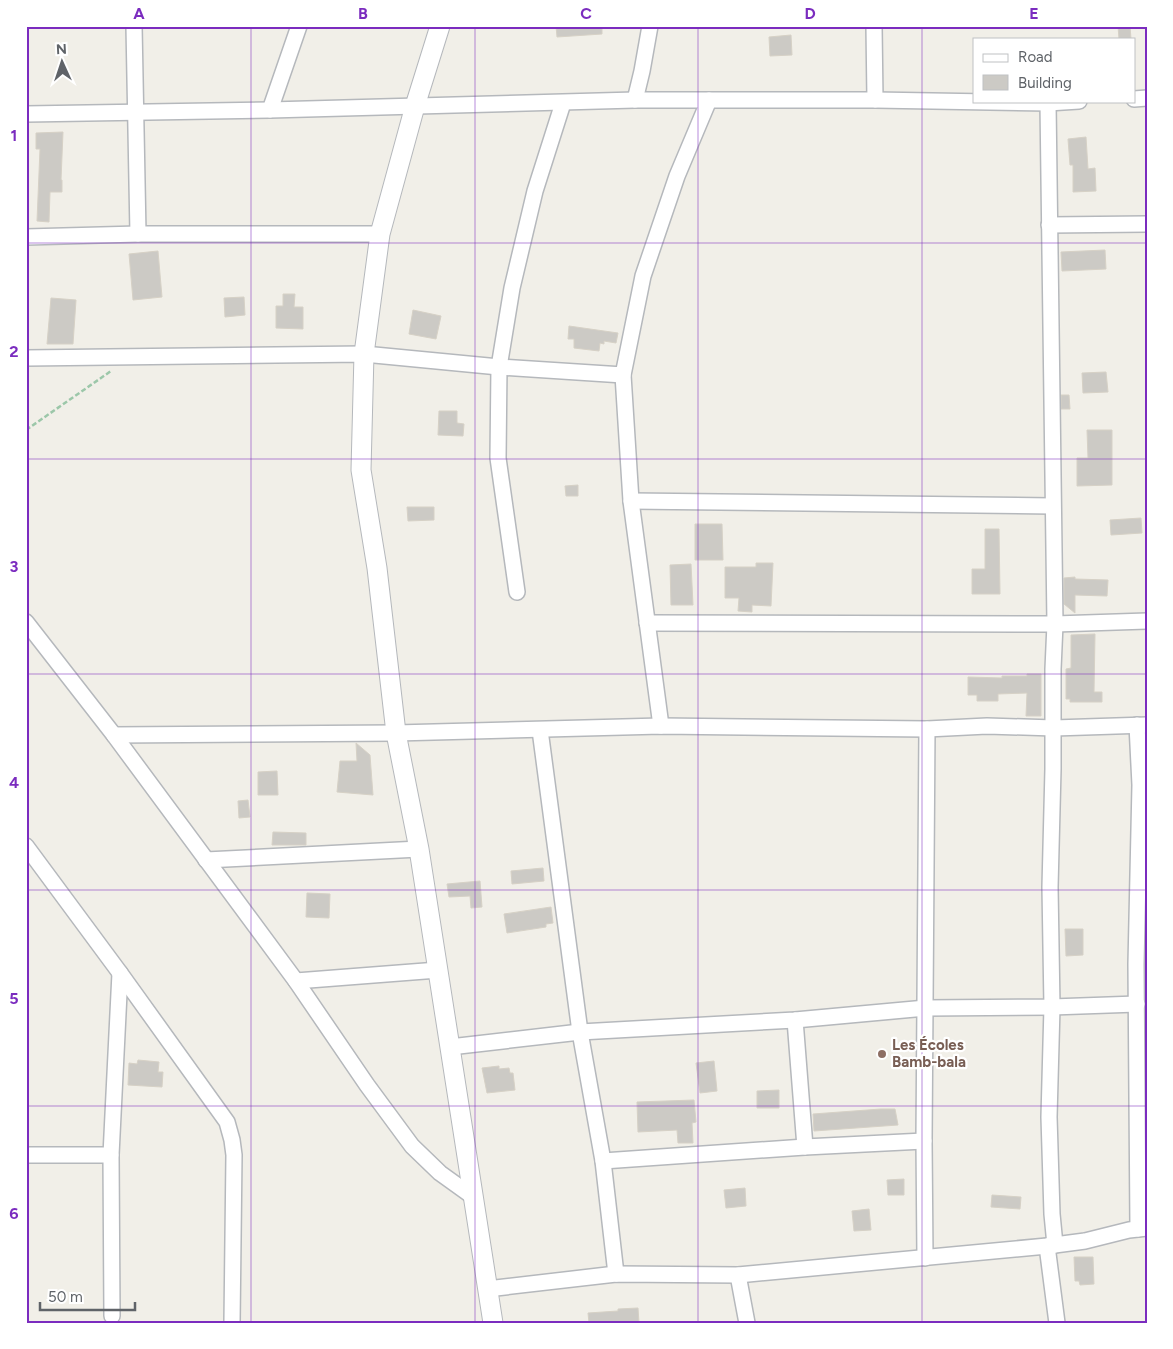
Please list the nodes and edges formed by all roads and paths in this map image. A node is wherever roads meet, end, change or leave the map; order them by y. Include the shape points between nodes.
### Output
1 (134, 26) edge
2 (299, 26) edge
3 (440, 26) edge
4 (650, 26) edge
5 (874, 26) edge
6 (635, 100) junction
7 (709, 100) junction
8 (875, 100) junction
9 (973, 102) edge
10 (990, 102) edge
11 (1064, 102) edge
12 (563, 103) junction
13 (1048, 103) junction
14 (415, 106) junction
15 (270, 110) junction
16 (136, 112) junction
17 (26, 114) edge
18 (1147, 224) edge
19 (1049, 225) junction
20 (138, 234) junction
21 (380, 234) junction
22 (26, 237) edge
23 (364, 354) junction
24 (134, 356) junction
25 (26, 358) edge
26 (499, 367) junction
27 (623, 375) junction
28 (26, 430) edge
29 (631, 501) junction
30 (1052, 506) junction
31 (517, 592) dead end
32 (1147, 621) edge
33 (26, 622) edge
34 (646, 623) junction
35 (1055, 624) junction
36 (1142, 725) edge
37 (661, 726) junction
38 (1054, 728) junction
39 (927, 729) junction
40 (540, 730) junction
41 (396, 733) junction
42 (114, 735) junction
43 (1143, 818) edge
44 (26, 846) edge
45 (419, 849) junction
46 (206, 860) junction
47 (438, 970) junction
48 (120, 973) junction
49 (296, 981) junction
50 (1137, 1004) junction
51 (1052, 1007) junction
52 (926, 1008) junction
53 (795, 1020) junction
54 (580, 1032) junction
55 (450, 1047) junction
56 (924, 1141) junction
57 (805, 1147) junction
58 (26, 1155) edge
59 (111, 1156) junction
60 (603, 1161) junction
61 (472, 1196) junction
62 (1142, 1228) edge
63 (1051, 1246) junction
64 (925, 1258) junction
65 (616, 1274) junction
66 (738, 1275) junction
67 (487, 1289) junction
68 (114, 1321) edge
69 (232, 1323) edge
70 (493, 1323) edge
71 (747, 1323) edge
72 (1056, 1323) edge

1 - 16 street
2 - 15 street
3 - 14 street
4 - 6 street
5 - 8 street
6 - 7 street
6 - 12 street
7 - 8 street
7 - 27 street via 677,176 643,276
8 - 9 street
10 - 13 street
11 - 13 street
12 - 14 street
12 - 26 street via 535,191 512,288
13 - 19 street
14 - 15 street
14 - 21 street
15 - 16 street
16 - 17 street
16 - 20 street
18 - 19 street
19 - 30 street
20 - 21 street
20 - 22 street
21 - 23 street
23 - 24 street
23 - 26 street
23 - 41 street via 361,470 377,568
24 - 25 street
24 - 28 path
26 - 27 street
26 - 31 street via 498,458
27 - 29 street
29 - 30 street
29 - 34 street
30 - 35 street
32 - 35 street
33 - 42 street
34 - 35 street
34 - 37 street
35 - 38 street
36 - 38 street
36 - 43 street via 1140,785
37 - 39 street
37 - 40 street
38 - 39 street via 987,726
38 - 51 street via 1050,887
39 - 52 street
40 - 41 street
40 - 54 street
41 - 42 street
41 - 45 street
42 - 46 street
43 - 50 street
44 - 48 street
45 - 46 street
45 - 47 street
46 - 49 street
47 - 49 street
47 - 55 street
48 - 59 street
48 - 69 street via 227,1122 234,1155
49 - 61 street via 412,1146 440,1173
50 - 51 street
50 - 62 street via 1136,1179
51 - 52 street
51 - 63 street
52 - 53 street
52 - 56 street
53 - 54 street
53 - 57 street
54 - 55 street
54 - 60 street
55 - 61 street
56 - 57 street
56 - 64 street
57 - 60 street
58 - 59 street
59 - 68 street
60 - 65 street
61 - 67 street
62 - 63 street
63 - 64 street
63 - 72 street
64 - 66 street
65 - 66 street
65 - 67 street
66 - 71 street
67 - 70 street

